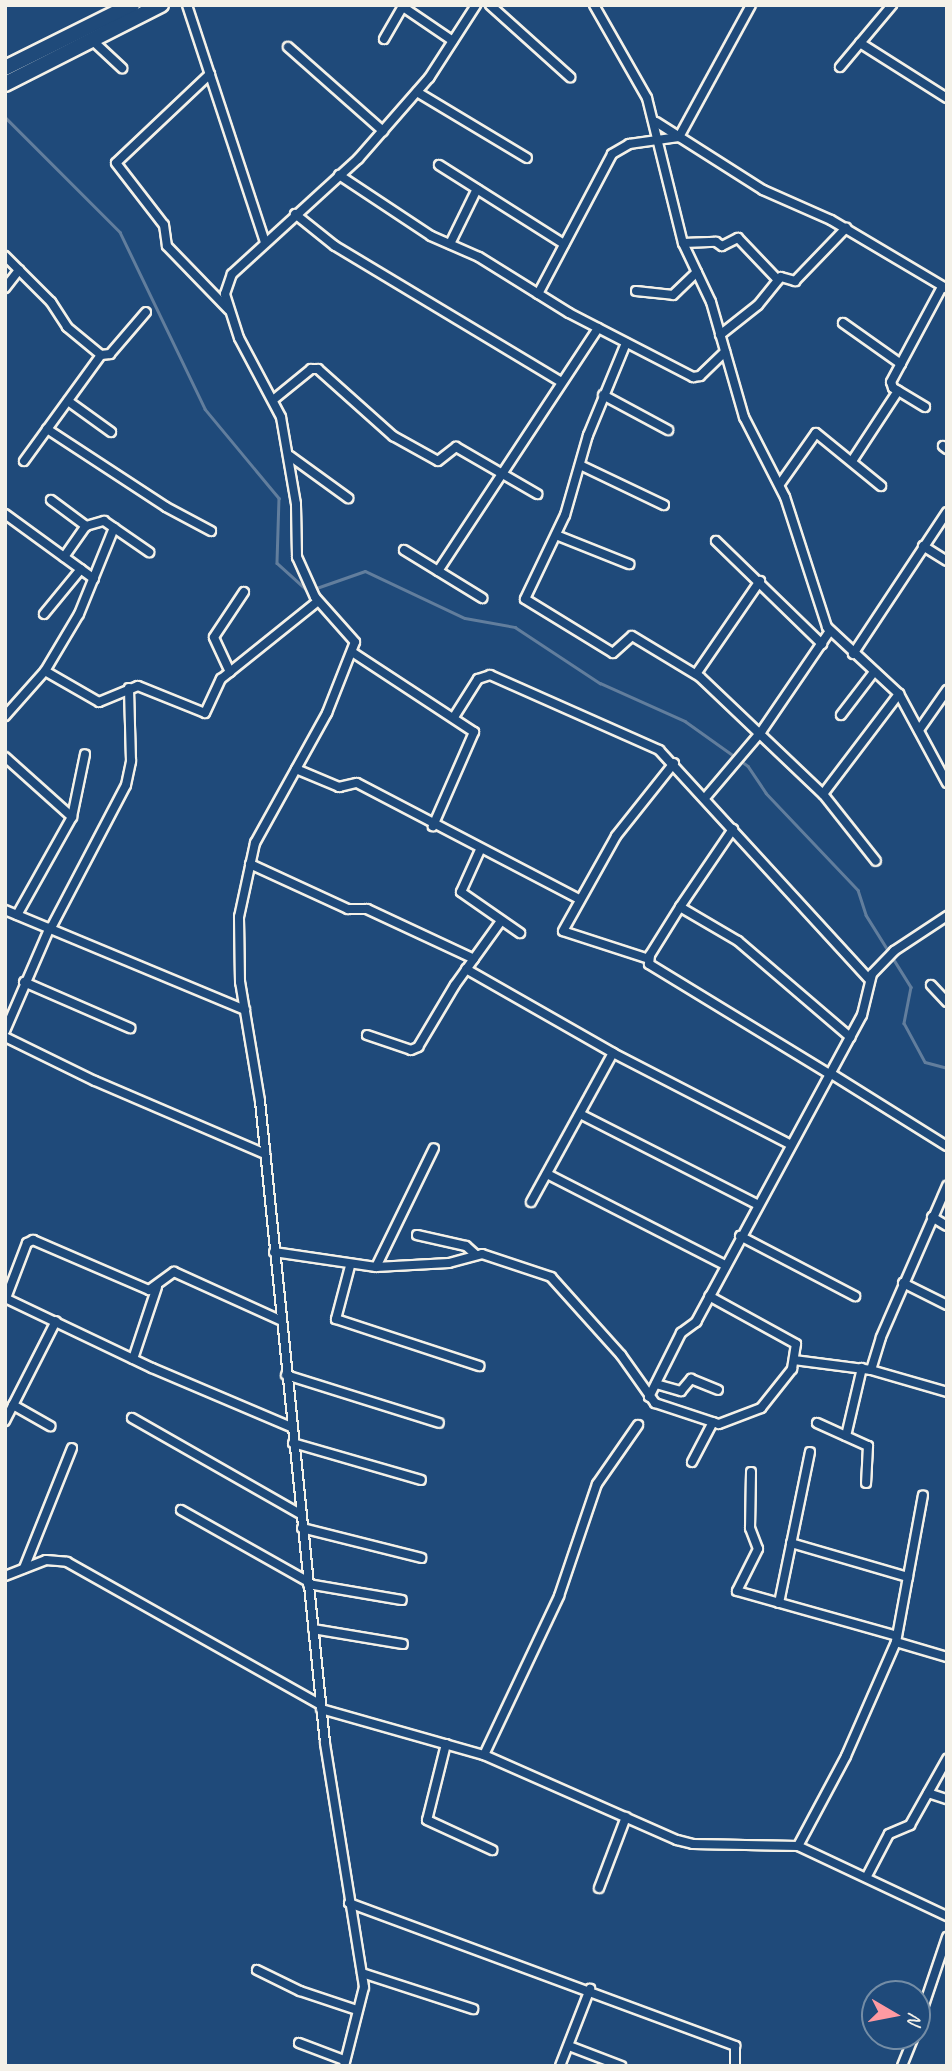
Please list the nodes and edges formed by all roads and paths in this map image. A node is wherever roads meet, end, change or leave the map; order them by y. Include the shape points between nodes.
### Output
1 (132, 5) edge
2 (161, 5) edge
3 (187, 5) edge
4 (476, 5) edge
5 (490, 5) edge
6 (594, 5) edge
7 (751, 5) edge
8 (892, 5) edge
9 (404, 6) edge
10 (384, 40) dead end
11 (93, 41) junction
12 (453, 41) junction
13 (860, 43) junction
14 (288, 47) dead end
15 (56, 52) junction
16 (6, 66) edge
17 (839, 67) dead end
18 (122, 68) dead end
19 (210, 75) junction
20 (570, 77) dead end
21 (5, 84) edge
22 (417, 92) junction
23 (947, 98) edge
24 (656, 122) junction
25 (383, 131) junction
26 (679, 137) junction
27 (660, 141) junction
28 (527, 158) dead end
29 (439, 165) dead end
30 (339, 175) junction
31 (477, 189) junction
32 (295, 214) junction
33 (846, 228) junction
34 (265, 242) junction
35 (683, 243) junction
36 (450, 244) junction
37 (564, 244) junction
38 (5, 256) edge
39 (19, 270) junction
40 (697, 272) junction
41 (778, 280) junction
42 (5, 288) edge
43 (944, 288) edge
44 (636, 291) dead end
45 (538, 294) junction
46 (146, 312) dead end
47 (231, 312) junction
48 (843, 323) dead end
49 (598, 328) junction
50 (720, 335) junction
51 (626, 343) junction
52 (725, 352) junction
53 (101, 355) junction
54 (901, 364) junction
55 (560, 382) junction
56 (898, 391) junction
57 (603, 395) junction
58 (273, 400) junction
59 (68, 401) junction
60 (925, 407) dead end
61 (47, 429) junction
62 (668, 430) dead end
63 (111, 432) dead end
64 (290, 456) junction
65 (24, 461) dead end
66 (852, 461) junction
67 (580, 465) junction
68 (502, 474) junction
69 (780, 484) junction
70 (881, 486) dead end
71 (537, 494) dead end
72 (348, 498) dead end
73 (51, 500) dead end
74 (664, 505) dead end
75 (947, 512) edge
76 (5, 514) edge
77 (86, 526) junction
78 (114, 528) junction
79 (211, 531) dead end
80 (556, 535) junction
81 (716, 541) dead end
82 (923, 546) junction
83 (404, 550) dead end
84 (149, 552) dead end
85 (65, 557) junction
86 (947, 561) edge
87 (629, 564) dead end
88 (81, 569) junction
89 (438, 571) junction
90 (94, 579) junction
91 (760, 581) junction
92 (244, 592) dead end
93 (482, 598) dead end
94 (317, 599) junction
95 (44, 614) dead end
96 (830, 631) junction
97 (822, 644) junction
98 (352, 652) junction
99 (853, 654) junction
100 (46, 671) junction
101 (230, 672) junction
102 (874, 672) junction
103 (696, 674) junction
104 (129, 688) junction
105 (947, 690) edge
106 (899, 694) junction
107 (5, 700) edge
108 (13, 706) junction
109 (841, 715) dead end
110 (5, 716) edge
111 (454, 717) junction
112 (919, 730) junction
113 (761, 732) junction
114 (85, 754) dead end
115 (5, 757) edge
116 (674, 763) junction
117 (296, 769) junction
118 (947, 783) edge
119 (824, 794) junction
120 (705, 798) junction
121 (72, 817) junction
122 (433, 826) junction
123 (733, 829) junction
124 (480, 850) junction
125 (876, 861) dead end
126 (250, 864) junction
127 (579, 899) junction
128 (680, 907) junction
129 (5, 910) edge
130 (17, 915) junction
131 (947, 916) edge
132 (501, 921) junction
133 (51, 928) junction
134 (520, 933) dead end
135 (474, 959) junction
136 (649, 959) junction
137 (466, 969) junction
138 (869, 979) junction
139 (24, 982) junction
140 (932, 985) dead end
141 (947, 1002) edge
142 (245, 1010) junction
143 (130, 1028) dead end
144 (5, 1031) edge
145 (367, 1035) dead end
146 (5, 1037) edge
147 (850, 1037) junction
148 (613, 1053) junction
149 (830, 1074) junction
150 (580, 1114) junction
151 (789, 1144) junction
152 (947, 1146) edge
153 (434, 1148) dead end
154 (265, 1154) junction
155 (547, 1174) junction
156 (947, 1186) edge
157 (531, 1202) dead end
158 (757, 1204) junction
159 (932, 1217) junction
160 (947, 1226) edge
161 (417, 1235) dead end
162 (740, 1236) junction
163 (274, 1252) junction
164 (475, 1254) junction
165 (725, 1265) junction
166 (350, 1266) junction
167 (376, 1267) junction
168 (903, 1283) junction
169 (157, 1287) junction
170 (709, 1296) junction
171 (855, 1296) dead end
172 (6, 1298) edge
173 (947, 1305) edge
174 (280, 1320) junction
175 (55, 1321) junction
176 (133, 1359) junction
177 (794, 1360) junction
178 (480, 1366) dead end
179 (867, 1369) junction
180 (286, 1375) junction
181 (656, 1384) junction
182 (718, 1390) dead end
183 (947, 1392) edge
184 (649, 1397) junction
185 (13, 1405) junction
186 (132, 1418) dead end
187 (5, 1421) edge
188 (713, 1422) junction
189 (439, 1423) dead end
190 (817, 1423) dead end
191 (638, 1425) dead end
192 (50, 1426) dead end
193 (291, 1427) junction
194 (846, 1436) junction
195 (293, 1443) junction
196 (72, 1448) dead end
197 (810, 1452) dead end
198 (692, 1462) dead end
199 (751, 1472) dead end
200 (421, 1480) dead end
201 (866, 1483) dead end
202 (923, 1495) dead end
203 (181, 1510) dead end
204 (300, 1514) junction
205 (302, 1528) junction
206 (791, 1543) junction
207 (421, 1558) dead end
208 (24, 1568) junction
209 (5, 1576) edge
210 (908, 1577) junction
211 (307, 1582) junction
212 (402, 1600) dead end
213 (779, 1603) junction
214 (313, 1629) junction
215 (897, 1639) junction
216 (403, 1644) dead end
217 (947, 1657) edge
218 (321, 1707) junction
219 (446, 1744) junction
220 (484, 1755) junction
221 (947, 1759) edge
222 (928, 1793) junction
223 (947, 1800) edge
224 (626, 1817) junction
225 (798, 1846) junction
226 (492, 1850) dead end
227 (867, 1876) junction
228 (599, 1888) dead end
229 (349, 1903) junction
230 (947, 1916) edge
231 (947, 1937) edge
232 (257, 1970) dead end
233 (362, 1973) junction
234 (931, 1984) edge
235 (590, 1990) junction
236 (473, 2009) dead end
237 (357, 2010) junction
238 (299, 2043) dead end
239 (569, 2046) junction
240 (344, 2063) edge
241 (560, 2066) edge
242 (621, 2066) edge
243 (735, 2066) edge

1 - 15 highway
2 - 11 highway
3 - 19 street
4 - 12 street
5 - 20 street
6 - 24 street via 637,76
7 - 26 street
8 - 13 street
9 - 10 street
9 - 12 street
11 - 15 highway
11 - 18 street
12 - 22 street
13 - 17 street
13 - 23 street
14 - 25 street
15 - 16 highway
15 - 21 highway
19 - 34 street
19 - 47 street via 116,163 164,225 167,246
22 - 25 street
22 - 28 street
24 - 26 street
24 - 27 street
25 - 30 street
26 - 27 street
26 - 33 street via 763,190
27 - 35 street
27 - 37 street via 629,144 612,154
29 - 31 street
30 - 32 street
30 - 36 street
31 - 36 street
31 - 37 street
32 - 34 street
32 - 55 street via 335,246
33 - 41 street via 795,281 783,276
33 - 43 street
34 - 47 street via 232,274 225,294
35 - 40 street
35 - 41 street via 716,242 722,246 738,239
36 - 45 street
37 - 45 street
38 - 39 street
39 - 42 street
39 - 53 street via 67,327
40 - 44 street via 673,295
40 - 50 street
41 - 50 street via 755,308
43 - 54 street
45 - 49 street
46 - 53 street via 110,354
47 - 58 street
48 - 54 street
49 - 51 street
49 - 55 street
50 - 52 street
51 - 52 street via 697,377
51 - 57 street
52 - 69 street via 744,417
53 - 59 street
54 - 56 street via 891,382
55 - 68 street
56 - 60 street
56 - 66 street
57 - 62 street
57 - 67 street
58 - 64 street
58 - 68 street via 311,369 318,369 393,436 438,461 456,447
59 - 61 street
59 - 63 street
61 - 65 street
61 - 79 street via 166,508
64 - 72 street
64 - 94 street via 297,557
66 - 69 street via 817,433
66 - 70 street
67 - 74 street
67 - 80 street
68 - 71 street
68 - 89 street
69 - 96 street
73 - 77 street
75 - 82 street
76 - 85 street
77 - 78 street via 100,520
77 - 85 street
78 - 84 street
78 - 90 street
80 - 87 street
80 - 103 street via 525,596 527,602 613,653 632,636
81 - 91 street
82 - 86 street
82 - 99 street
83 - 89 street
85 - 88 street
88 - 90 street
88 - 95 street
89 - 93 street
90 - 100 street
91 - 97 street
91 - 103 street
92 - 101 street via 214,638
94 - 98 street via 355,642
94 - 101 street
96 - 97 street
96 - 99 street
97 - 113 street
98 - 111 street
98 - 117 street via 327,713
99 - 102 street
100 - 104 street via 99,702
100 - 108 street
101 - 104 street via 218,682 205,713 138,686
102 - 106 street
102 - 109 street
103 - 113 street
104 - 133 street via 131,761 126,785
105 - 112 street
106 - 112 street
106 - 119 street
107 - 108 street
108 - 110 street
111 - 116 street via 478,679 490,675 643,740
111 - 122 street via 471,727 474,737
112 - 118 street
113 - 119 street
113 - 120 street
114 - 121 street
115 - 121 street
116 - 120 street
116 - 127 street via 616,836
117 - 122 street via 339,787 357,783
117 - 126 street via 255,843
119 - 125 street
120 - 123 street
121 - 130 street
122 - 124 street
123 - 128 street
123 - 138 street
124 - 127 street
124 - 132 street via 461,892
126 - 135 street via 348,909 367,909
126 - 142 street via 239,916
127 - 136 street via 563,934
128 - 136 street
128 - 147 street via 738,941
129 - 130 street
130 - 133 street
131 - 138 street via 894,951
132 - 134 street
132 - 135 street
133 - 139 street
133 - 142 street
135 - 137 street
136 - 149 street via 652,968
137 - 145 street via 418,1047 411,1050
137 - 148 street
138 - 147 street via 862,1014
139 - 143 street
139 - 144 street
140 - 141 street
142 - 154 street
146 - 154 street
147 - 149 street
148 - 150 street
148 - 151 street
149 - 151 street
149 - 152 street
150 - 155 street
150 - 158 street
151 - 158 street
153 - 167 street
154 - 163 street
155 - 157 street
155 - 165 street
156 - 159 street
158 - 162 street
159 - 160 street
159 - 168 street
161 - 164 street via 466,1246
162 - 165 street
162 - 171 street
163 - 166 street
163 - 174 street
164 - 167 street via 449,1263
164 - 184 street via 515,1264 561,1284
165 - 170 street
166 - 167 street
166 - 178 street via 336,1319
168 - 173 street
168 - 179 street
169 - 172 street via 144,1289 33,1240 27,1243
169 - 174 street via 174,1272
169 - 176 street
170 - 177 street via 793,1340
170 - 181 street via 694,1324 681,1333
172 - 175 street
174 - 180 street
175 - 176 street
175 - 185 street
176 - 193 street
177 - 179 street
177 - 188 street via 790,1372 756,1412
179 - 183 street
179 - 194 street
180 - 189 street
180 - 193 street
181 - 182 street via 681,1391 691,1379
181 - 184 street
184 - 188 street via 659,1405
185 - 187 street
185 - 192 street
186 - 204 street
188 - 198 street
190 - 194 street
191 - 220 street via 597,1484 559,1595
193 - 195 street
194 - 201 street via 868,1446
195 - 200 street
195 - 204 street
196 - 208 street
197 - 206 street
199 - 213 street via 750,1528 758,1549 737,1591
202 - 210 street
203 - 211 street
204 - 205 street
205 - 207 street
205 - 211 street
206 - 210 street
206 - 213 street
208 - 209 street
208 - 218 street via 52,1558 67,1562
210 - 215 street
211 - 212 street
211 - 214 street
213 - 215 street
214 - 216 street
214 - 218 street
215 - 217 street
215 - 225 street via 846,1756
218 - 219 street
218 - 229 street
219 - 220 street
219 - 226 street via 427,1821
220 - 224 street
221 - 222 street
222 - 223 street
222 - 227 street via 907,1829 887,1838
224 - 225 street via 693,1844
224 - 228 street
225 - 227 street
227 - 230 street
229 - 233 street
229 - 235 street
231 - 234 street
232 - 237 street via 300,1992
233 - 236 street
233 - 237 street via 364,1987
235 - 239 street
235 - 243 street via 735,2046
237 - 240 street
238 - 240 street
239 - 241 street
239 - 242 street

